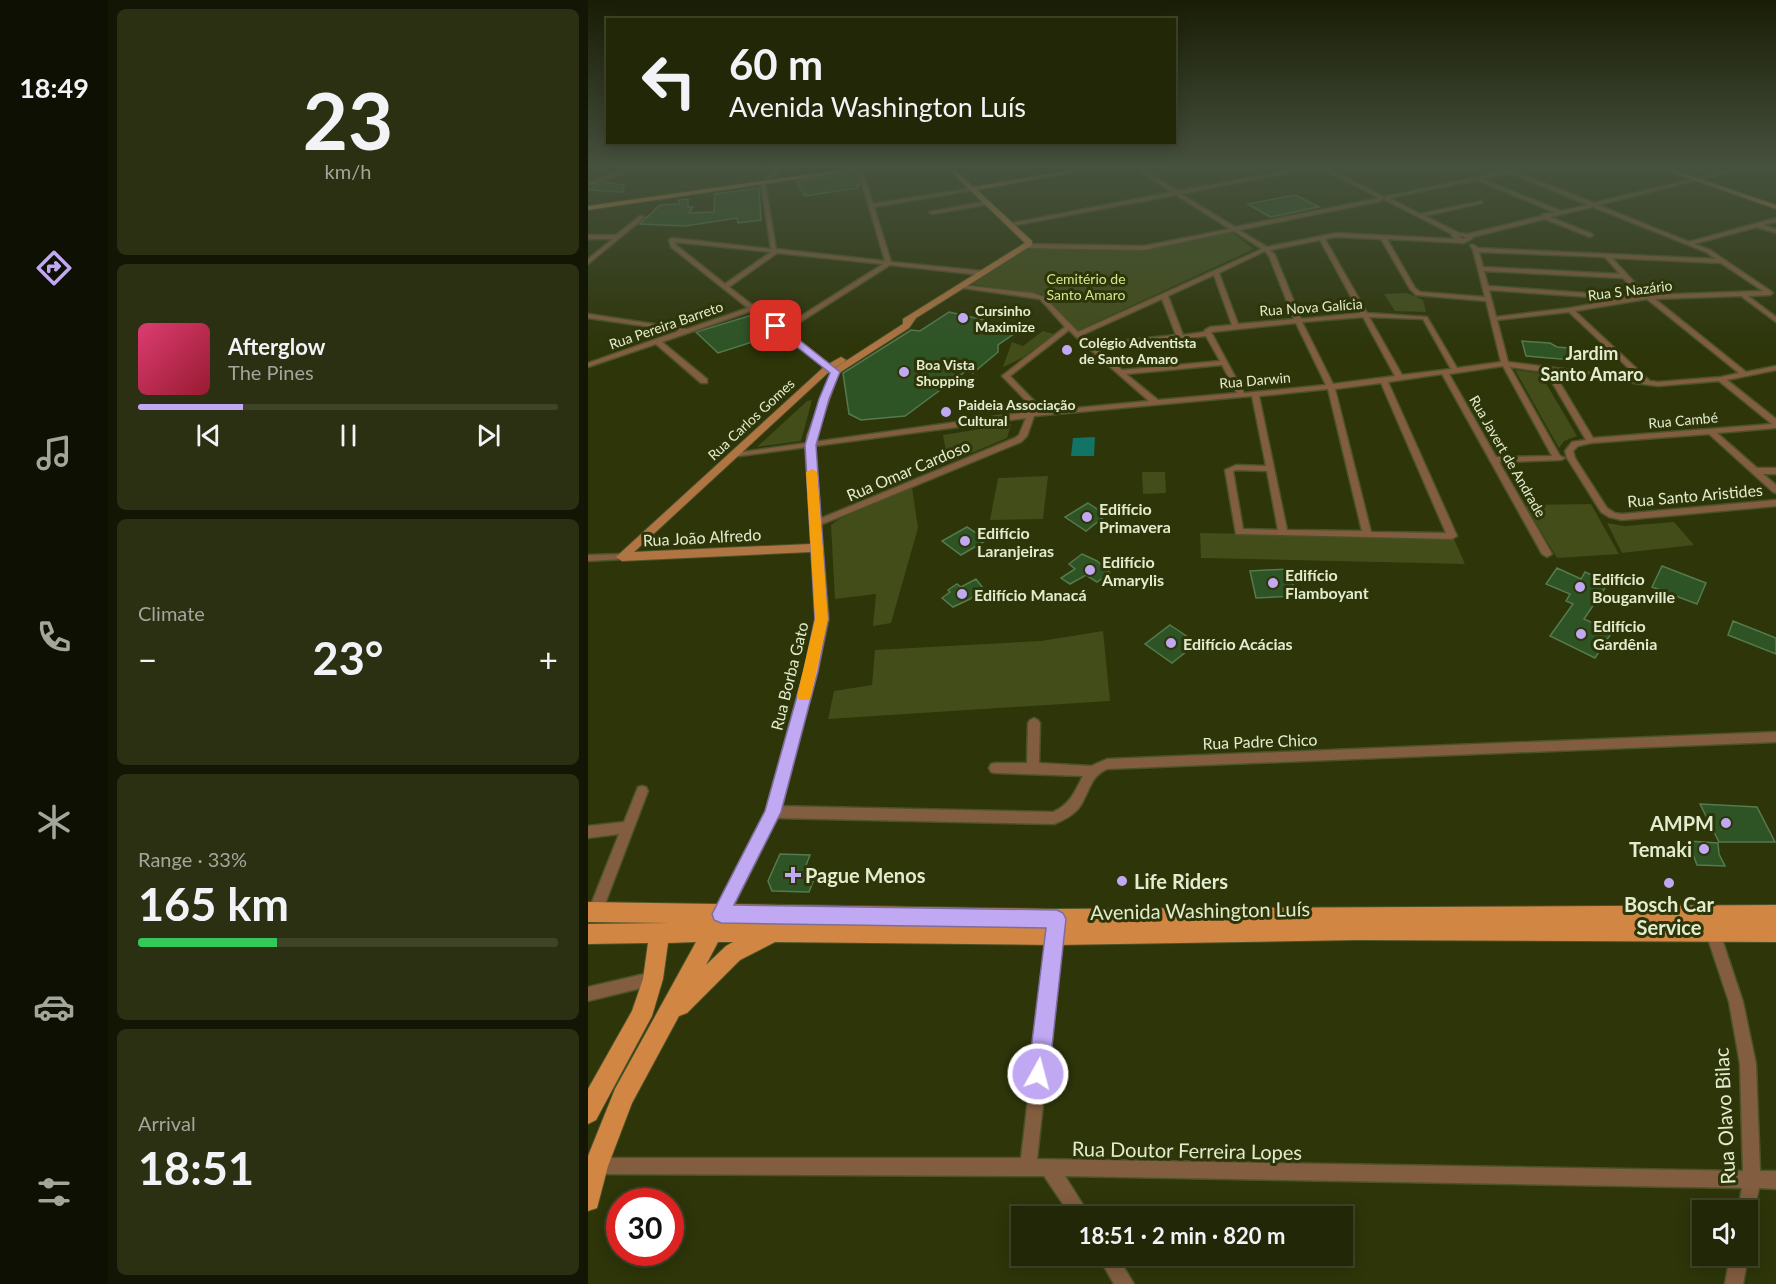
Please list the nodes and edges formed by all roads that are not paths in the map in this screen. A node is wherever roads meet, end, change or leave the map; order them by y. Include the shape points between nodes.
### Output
1 (628, 228) edge
2 (771, 228) edge
3 (877, 228) edge
4 (1014, 228) edge
5 (1232, 228) edge
6 (1245, 228) edge
7 (1441, 228) edge
8 (1511, 228) edge
9 (1572, 228) edge
10 (1652, 228) edge
11 (1747, 228) edge
12 (1235, 230) junction
13 (1590, 235) dead end
14 (1382, 236) junction
15 (588, 237) edge
16 (616, 237) junction
17 (1322, 238) junction
18 (1458, 238) junction
19 (1471, 243) junction
20 (1690, 243) junction
21 (1027, 246) junction
22 (1266, 249) junction
23 (774, 250) junction
24 (1608, 257) junction
25 (1726, 261) junction
26 (588, 262) edge
27 (889, 263) junction
28 (1480, 268) junction
29 (1215, 271) junction
30 (982, 273) junction
31 (1624, 276) junction
32 (726, 285) junction
33 (963, 286) junction
34 (1485, 288) junction
35 (1741, 293) junction
36 (1773, 293) edge
37 (1564, 294) junction
38 (1164, 295) junction
39 (1647, 297) junction
40 (1488, 299) junction
41 (1632, 300) junction
42 (753, 308) junction
43 (1573, 310) junction
44 (1363, 315) junction
45 (588, 316) edge
46 (1493, 319) junction
47 (1298, 320) junction
48 (1776, 320) edge
49 (1235, 325) junction
50 (1069, 327) junction
51 (688, 330) junction
52 (782, 331) junction
53 (1209, 331) junction
54 (1077, 335) junction
55 (1180, 336) junction
56 (657, 341) junction
57 (1091, 346) junction
58 (1226, 363) junction
59 (1505, 364) junction
60 (588, 365) edge
61 (1776, 368) edge
62 (831, 370) junction
63 (1455, 370) junction
64 (1549, 370) junction
65 (1121, 372) junction
66 (1444, 372) junction
67 (1744, 374) junction
68 (1399, 377) junction
69 (1721, 379) junction
70 (1384, 380) junction
71 (704, 381) dead end
72 (1648, 383) junction
73 (1331, 387) junction
74 (1255, 393) junction
75 (1241, 394) junction
76 (817, 397) junction
77 (792, 402) junction
78 (1155, 402) junction
79 (1042, 413) junction
80 (1031, 414) junction
81 (1776, 425) edge
82 (1710, 431) junction
83 (1591, 441) junction
84 (810, 445) junction
85 (735, 455) junction
86 (1557, 458) junction
87 (1570, 458) junction
88 (1495, 460) junction
89 (1269, 469) junction
90 (1755, 471) junction
91 (1776, 471) edge
92 (1776, 490) edge
93 (1776, 503) edge
94 (815, 524) junction
95 (1283, 532) junction
96 (1367, 535) junction
97 (817, 548) junction
98 (1547, 554) dead end
99 (622, 557) junction
100 (588, 558) edge
101 (1034, 723) dead end
102 (1776, 737) edge
103 (995, 768) dead end
104 (1033, 768) junction
105 (1092, 771) junction
106 (642, 791) dead end
107 (772, 812) junction
108 (629, 827) junction
109 (588, 832) edge
110 (591, 912) edge
111 (1776, 915) edge
112 (717, 923) junction
113 (1710, 924) junction
114 (1056, 927) junction
115 (1776, 932) edge
116 (777, 933) junction
117 (588, 934) edge
118 (659, 934) junction
119 (653, 979) junction
120 (588, 994) edge
121 (665, 1020) junction
122 (588, 1112) edge
123 (596, 1166) junction
124 (1028, 1167) junction
125 (1050, 1169) junction
126 (1752, 1179) junction
127 (1776, 1180) edge
128 (588, 1198) edge
129 (1749, 1200) edge
130 (1074, 1206) edge
131 (1113, 1266) edge
132 (1737, 1266) edge
133 (1125, 1284) edge
134 (1734, 1284) edge

1 - 16 street
2 - 23 street
3 - 27 street
4 - 21 street via 1029,241
5 - 12 street
6 - 12 street
7 - 18 street
8 - 19 street
9 - 13 street
10 - 20 street
11 - 20 street
12 - 21 street via 1144,248
12 - 22 street
14 - 17 street
14 - 18 street
14 - 40 street via 1418,294
15 - 16 street
16 - 26 street
17 - 22 street
17 - 44 street
18 - 19 street
18 - 19 street
19 - 24 street
19 - 28 street
20 - 25 street
21 - 30 street, Rua Carlos Gomes
22 - 29 street
22 - 47 street via 1272,255
23 - 27 street
23 - 32 street
23 - 32 street via 672,240 673,246
24 - 25 street
24 - 31 street
25 - 36 street
27 - 30 street
27 - 52 street
28 - 31 street
28 - 34 street
29 - 38 street
29 - 49 street
30 - 33 street, Rua Carlos Gomes
31 - 39 street
32 - 42 street
33 - 50 street via 1038,296
33 - 62 street, Rua Carlos Gomes via 912,318 906,326
34 - 37 street
34 - 40 street
35 - 36 street, Rua S Nazário
35 - 39 street, Rua S Nazário
35 - 48 street
37 - 41 street
37 - 43 street
38 - 54 street
38 - 55 street
39 - 41 street, Rua S Nazário
39 - 67 street
40 - 46 street
41 - 43 street, Rua S Nazário
42 - 51 street, Rua Pereira Barreto
42 - 52 street
43 - 46 street, Rua S Nazário
43 - 72 street
44 - 47 street, Rua Nova Galícia
44 - 63 street, Rua Nova Galícia via 1425,318
44 - 68 street
45 - 51 street
46 - 59 street
47 - 49 street, Rua Nova Galícia
47 - 73 street
49 - 53 street, Rua Nova Galícia
50 - 54 street
50 - 79 street via 1006,376
51 - 56 street, Rua Pereira Barreto
52 - 62 street
53 - 55 street, Rua Nova Galícia
53 - 58 street
54 - 57 street
55 - 57 street, Rua Nova Galícia
56 - 60 street, Rua Pereira Barreto
56 - 71 street
57 - 65 street
58 - 65 street
58 - 75 street
59 - 63 street, Rua Darwin
59 - 64 street, Rua Darwin
59 - 86 street
61 - 67 street, Rua Darwin
62 - 76 street
62 - 77 street, Rua Carlos Gomes
63 - 66 street, Rua Darwin
64 - 72 street, Rua Darwin
64 - 83 street
65 - 78 street
66 - 68 street, Rua Darwin
66 - 88 street, Rua Javert de Andrade
67 - 69 street, Rua Darwin
68 - 70 street, Rua Darwin
69 - 72 street, Rua Darwin
69 - 81 street
70 - 73 street, Rua Darwin
70 - 96 street via 1452,534
73 - 74 street, Rua Darwin
73 - 96 street
74 - 75 street, Rua Darwin
74 - 89 street
75 - 78 street, Rua Darwin
76 - 77 street
76 - 84 street, Rua Borba Gato
77 - 85 street, Rua Carlos Gomes
78 - 79 street, Rua Darwin
79 - 80 street, Rua Darwin
80 - 84 street, Rua Darwin
80 - 94 street, Rua Omar Cardoso via 1018,440
81 - 82 street, Rua Cambé
82 - 83 street, Rua Cambé
82 - 90 street
83 - 87 street via 1572,447
84 - 85 street, Rua Darwin
84 - 94 street, Rua Borba Gato
85 - 99 street, Rua Carlos Gomes
86 - 87 street
86 - 88 street
87 - 93 street, Rua Santo Aristides via 1604,510 1612,515
88 - 98 street, Rua Javert de Andrade
89 - 95 street
89 - 95 street via 1229,470 1237,531
90 - 91 street
90 - 92 street
94 - 97 street, Rua Borba Gato
95 - 96 street
97 - 99 street, Rua João Alfredo
97 - 107 street, Rua Borba Gato via 822,619
99 - 100 street, Rua João Alfredo
101 - 104 street
102 - 105 street, Rua Padre Chico via 1107,764
103 - 104 street, Rua Padre Chico
104 - 105 street, Rua Padre Chico
105 - 107 street via 1075,805 1067,814 1054,818
106 - 108 street
107 - 112 street, Rua Borba Gato
108 - 109 street
108 - 110 street
110 - 112 main road, Avenida Washington Luís
111 - 113 main road, Avenida Washington Luís
112 - 114 main road, Avenida Washington Luís
112 - 116 main road, Avenida Washington Luís
112 - 118 main road, Avenida Washington Luís
112 - 121 main road
113 - 114 main road, Avenida Washington Luís via 1356,930
113 - 115 main road, Avenida Washington Luís
113 - 126 street, Rua Olavo Bilac via 1736,1002 1748,1064
114 - 116 main road, Avenida Washington Luís
114 - 124 street
116 - 121 main road via 733,952
117 - 118 main road, Avenida Washington Luís
118 - 119 main road
119 - 120 street
119 - 122 main road via 641,1016
121 - 123 main road via 623,1097
123 - 124 street, Rua Doutor Ferreira Lopes
123 - 128 main road
124 - 125 street, Rua Doutor Ferreira Lopes
125 - 126 street, Rua Doutor Ferreira Lopes
125 - 130 street
126 - 127 street, Rua Doutor Ferreira Lopes
126 - 129 street, Rua Olavo Bilac
131 - 133 street
132 - 134 street

